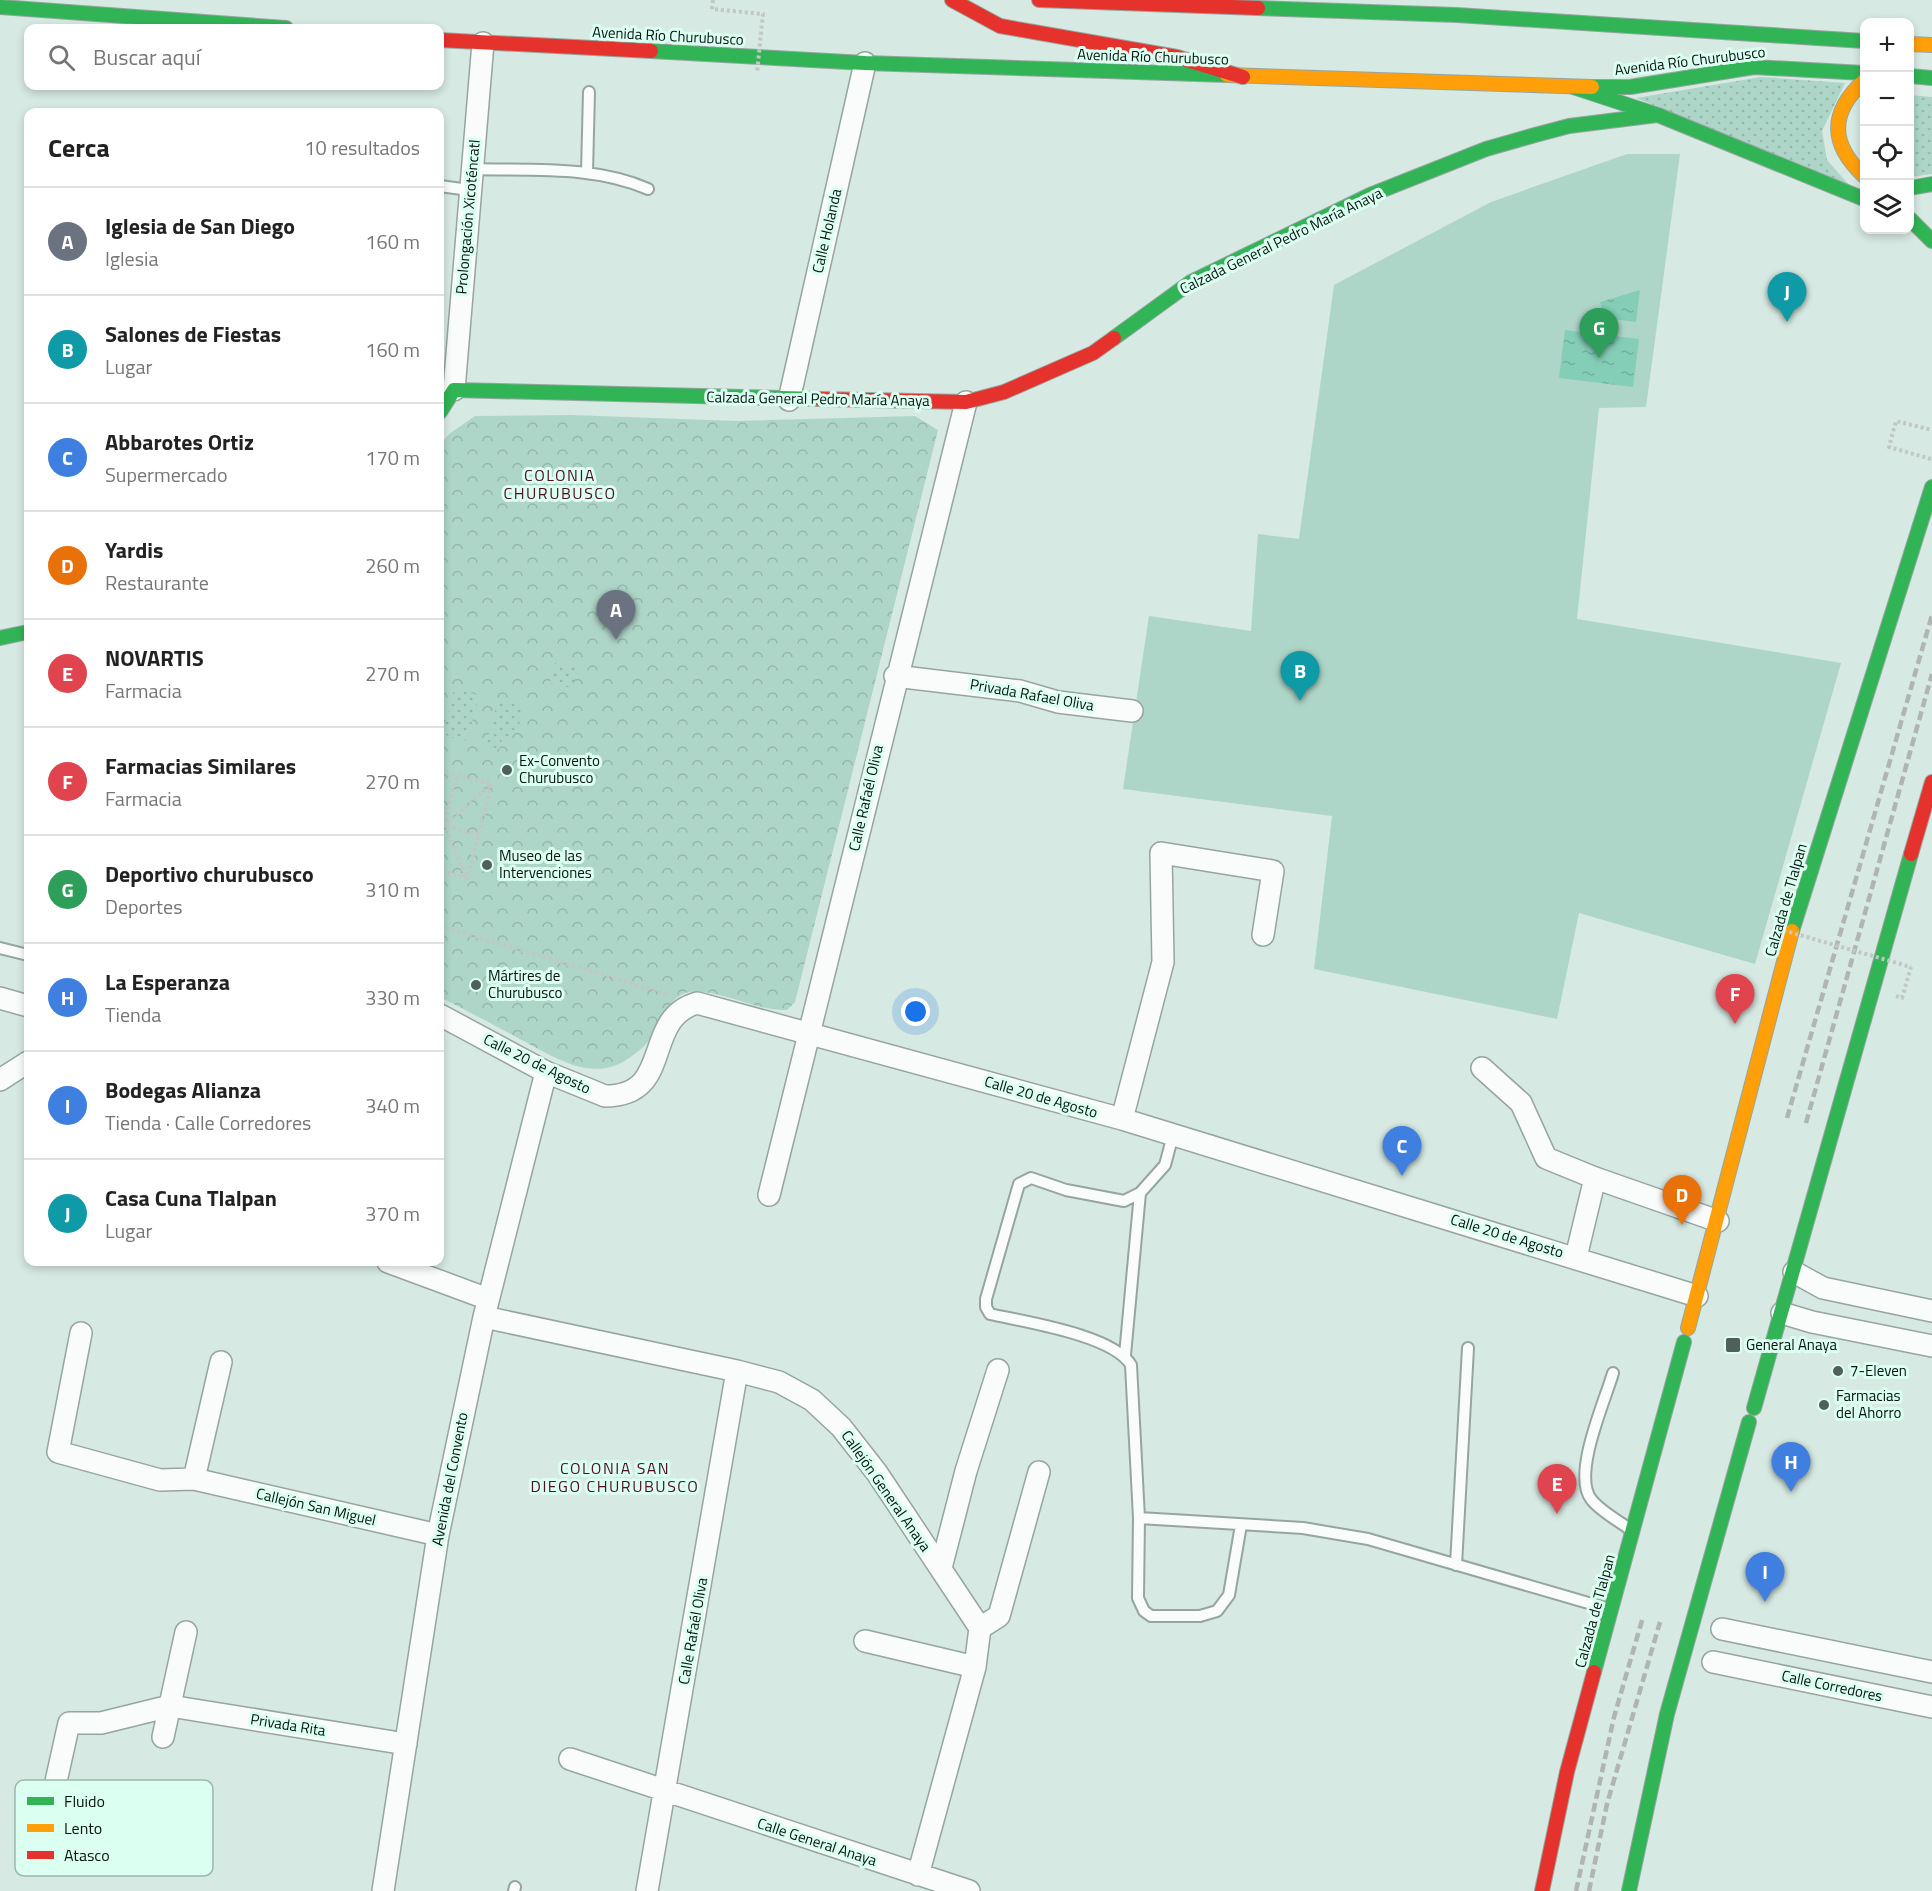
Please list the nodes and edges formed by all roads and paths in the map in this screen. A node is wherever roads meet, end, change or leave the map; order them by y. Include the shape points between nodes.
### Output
1 (713, 0) edge
2 (952, 0) edge
3 (1038, 0) edge
4 (0, 8) edge
5 (229, 24) edge
6 (444, 40) edge
7 (1860, 41) edge
8 (483, 43) junction
9 (1914, 44) edge
10 (1932, 45) edge
11 (865, 63) junction
12 (757, 73) dead end
13 (1860, 73) edge
14 (1914, 76) edge
15 (1243, 77) junction
16 (1932, 78) edge
17 (1860, 84) edge
18 (1574, 87) junction
19 (589, 92) dead end
20 (1658, 114) junction
21 (587, 172) junction
22 (1860, 172) edge
23 (470, 180) junction
24 (1932, 183) edge
25 (444, 185) edge
26 (1914, 187) edge
27 (648, 189) dead end
28 (1860, 197) edge
29 (1914, 223) edge
30 (1932, 241) edge
31 (454, 390) junction
32 (789, 400) junction
33 (966, 402) junction
34 (444, 406) edge
35 (1932, 430) edge
36 (1932, 459) edge
37 (1932, 487) edge
38 (24, 633) edge
39 (0, 638) edge
40 (896, 676) junction
41 (1132, 711) dead end
42 (444, 772) edge
43 (457, 775) junction
44 (1932, 782) edge
45 (492, 784) junction
46 (444, 822) edge
47 (444, 825) edge
48 (444, 826) edge
49 (444, 828) edge
50 (478, 834) junction
51 (444, 872) edge
52 (467, 878) junction
53 (444, 927) edge
54 (1772, 927) dead end
55 (1263, 935) dead end
56 (0, 948) edge
57 (24, 954) edge
58 (0, 998) edge
59 (1902, 998) dead end
60 (697, 1003) junction
61 (24, 1005) edge
62 (444, 1017) edge
63 (810, 1033) junction
64 (24, 1065) edge
65 (1482, 1068) dead end
66 (546, 1072) junction
67 (0, 1080) edge
68 (1122, 1119) junction
69 (1173, 1135) junction
70 (1595, 1178) junction
71 (1140, 1193) junction
72 (769, 1195) dead end
73 (1718, 1221) junction
74 (1576, 1257) junction
75 (397, 1266) edge
76 (1794, 1272) junction
77 (1854, 1295) junction
78 (1697, 1296) junction
79 (486, 1308) junction
80 (1932, 1311) edge
81 (1782, 1313) junction
82 (1688, 1328) dead end
83 (1847, 1329) junction
84 (81, 1333) dead end
85 (1683, 1342) dead end
86 (1932, 1346) edge
87 (1468, 1348) dead end
88 (1125, 1355) junction
89 (221, 1362) dead end
90 (998, 1370) dead end
91 (736, 1371) junction
92 (1613, 1373) dead end
93 (1039, 1472) dead end
94 (194, 1479) junction
95 (1139, 1518) junction
96 (1241, 1525) junction
97 (1633, 1532) junction
98 (438, 1535) junction
99 (1456, 1565) junction
100 (941, 1568) junction
101 (1612, 1610) junction
102 (980, 1628) junction
103 (186, 1632) dead end
104 (865, 1641) dead end
105 (975, 1668) junction
106 (1932, 1672) edge
107 (170, 1706) junction
108 (1932, 1707) edge
109 (163, 1737) dead end
110 (406, 1744) junction
111 (570, 1759) dead end
112 (56, 1780) edge
113 (665, 1792) junction
114 (918, 1875) junction
115 (383, 1891) edge
116 (647, 1891) edge
117 (969, 1891) edge
118 (1542, 1891) edge
119 (1629, 1891) edge

1 - 12 path, bridge via 712,9 763,14
2 - 15 main road via 1000,26 1177,57
3 - 7 main road via 1457,15
4 - 5 main road
6 - 8 main road, Avenida Río Churubusco
8 - 11 main road, Avenida Río Churubusco
8 - 23 street, Prolongación Xicoténcatl
9 - 10 main road
11 - 15 main road, Avenida Río Churubusco
11 - 32 street, Calle Holanda
13 - 18 main road, Avenida Río Churubusco via 1755,67 1630,87
14 - 16 main road
15 - 18 main road, Avenida Río Churubusco
17 - 22 main road via 1842,106 1837,127 1847,159
18 - 20 main road
19 - 21 lane
20 - 28 main road
20 - 33 main road, Calzada General Pedro María Anaya via 1569,126 1535,135 1486,149 1370,195 1191,282 1093,353 1004,392
21 - 23 lane
21 - 27 lane via 625,179
23 - 25 lane
23 - 31 street, Prolongación Xicoténcatl
24 - 26 main road
29 - 30 main road
31 - 32 main road, Calzada General Pedro María Anaya
31 - 34 main road
32 - 33 main road, Calzada General Pedro María Anaya
33 - 40 street, Calle Rafaél Oliva
35 - 36 path via 1896,421 1889,447
37 - 73 main road, Calzada de Tlalpan via 1798,910
38 - 39 main road
40 - 41 street, Privada Rafael Oliva via 1020,691 1058,702
40 - 63 street, Calle Rafaél Oliva
42 - 43 path
43 - 45 path
43 - 46 path
44 - 76 main road
45 - 47 path
45 - 50 path
48 - 50 path
49 - 52 path
50 - 52 path
51 - 52 path
53 - 60 path
54 - 59 path, bridge via 1911,967
55 - 68 street via 1273,871 1161,854 1162,962
56 - 57 lane
58 - 61 street
60 - 63 street, Calle 20 de Agosto
60 - 66 street, Calle 20 de Agosto via 679,1010 669,1022 648,1077 634,1092 605,1096
62 - 66 street, Calle 20 de Agosto
63 - 68 street, Calle 20 de Agosto
63 - 72 street, Calle Rafaél Oliva
64 - 67 street
65 - 70 street via 1521,1103 1546,1158
66 - 79 street, Avenida del Convento
68 - 69 street, Calle 20 de Agosto
69 - 71 lane via 1165,1166
69 - 74 street, Calle 20 de Agosto
70 - 73 street
70 - 74 street
71 - 88 lane
71 - 88 lane via 1124,1201 1066,1190 1039,1180 1024,1180 1019,1184 986,1299 990,1314 1107,1345
73 - 78 main road, Calzada de Tlalpan
74 - 78 street, Calle 20 de Agosto
75 - 79 street, Callejón General Anaya
76 - 77 street via 1823,1288
76 - 81 main road
77 - 80 street
77 - 83 street
78 - 82 main road, Calzada de Tlalpan
79 - 91 street, Callejón General Anaya
79 - 98 street, Avenida del Convento
81 - 83 street
81 - 119 main road via 1681,1659
83 - 86 street
84 - 94 street, Callejón San Miguel via 58,1452 160,1480
85 - 97 main road, Calzada de Tlalpan
87 - 99 lane
88 - 95 lane via 1131,1365
89 - 94 street
90 - 100 street
91 - 100 street, Callejón General Anaya via 779,1382 812,1400 841,1427
91 - 113 street, Calle Rafaél Oliva
92 - 97 lane via 1585,1465 1585,1483 1591,1499
93 - 102 street via 999,1616
94 - 98 street, Callejón San Miguel
95 - 96 lane
95 - 96 lane via 1138,1598 1151,1616 1200,1616 1217,1611 1229,1595
96 - 99 lane via 1303,1528 1368,1539
97 - 101 main road, Calzada de Tlalpan
98 - 110 street, Avenida del Convento
99 - 101 lane
100 - 102 street, Callejón General Anaya
101 - 118 main road, Calzada de Tlalpan via 1567,1772
102 - 105 street
103 - 107 street
104 - 105 street
105 - 114 street
106 - 108 street, Calle Corredores via 1730,1631 1723,1664
107 - 109 street
107 - 110 street, Privada Rita
107 - 112 street via 101,1723 69,1723
110 - 115 street, Avenida del Convento
111 - 113 street, Calle General Anaya
113 - 114 street, Calle General Anaya
113 - 116 street, Calle Rafaél Oliva
114 - 117 street, Calle General Anaya

